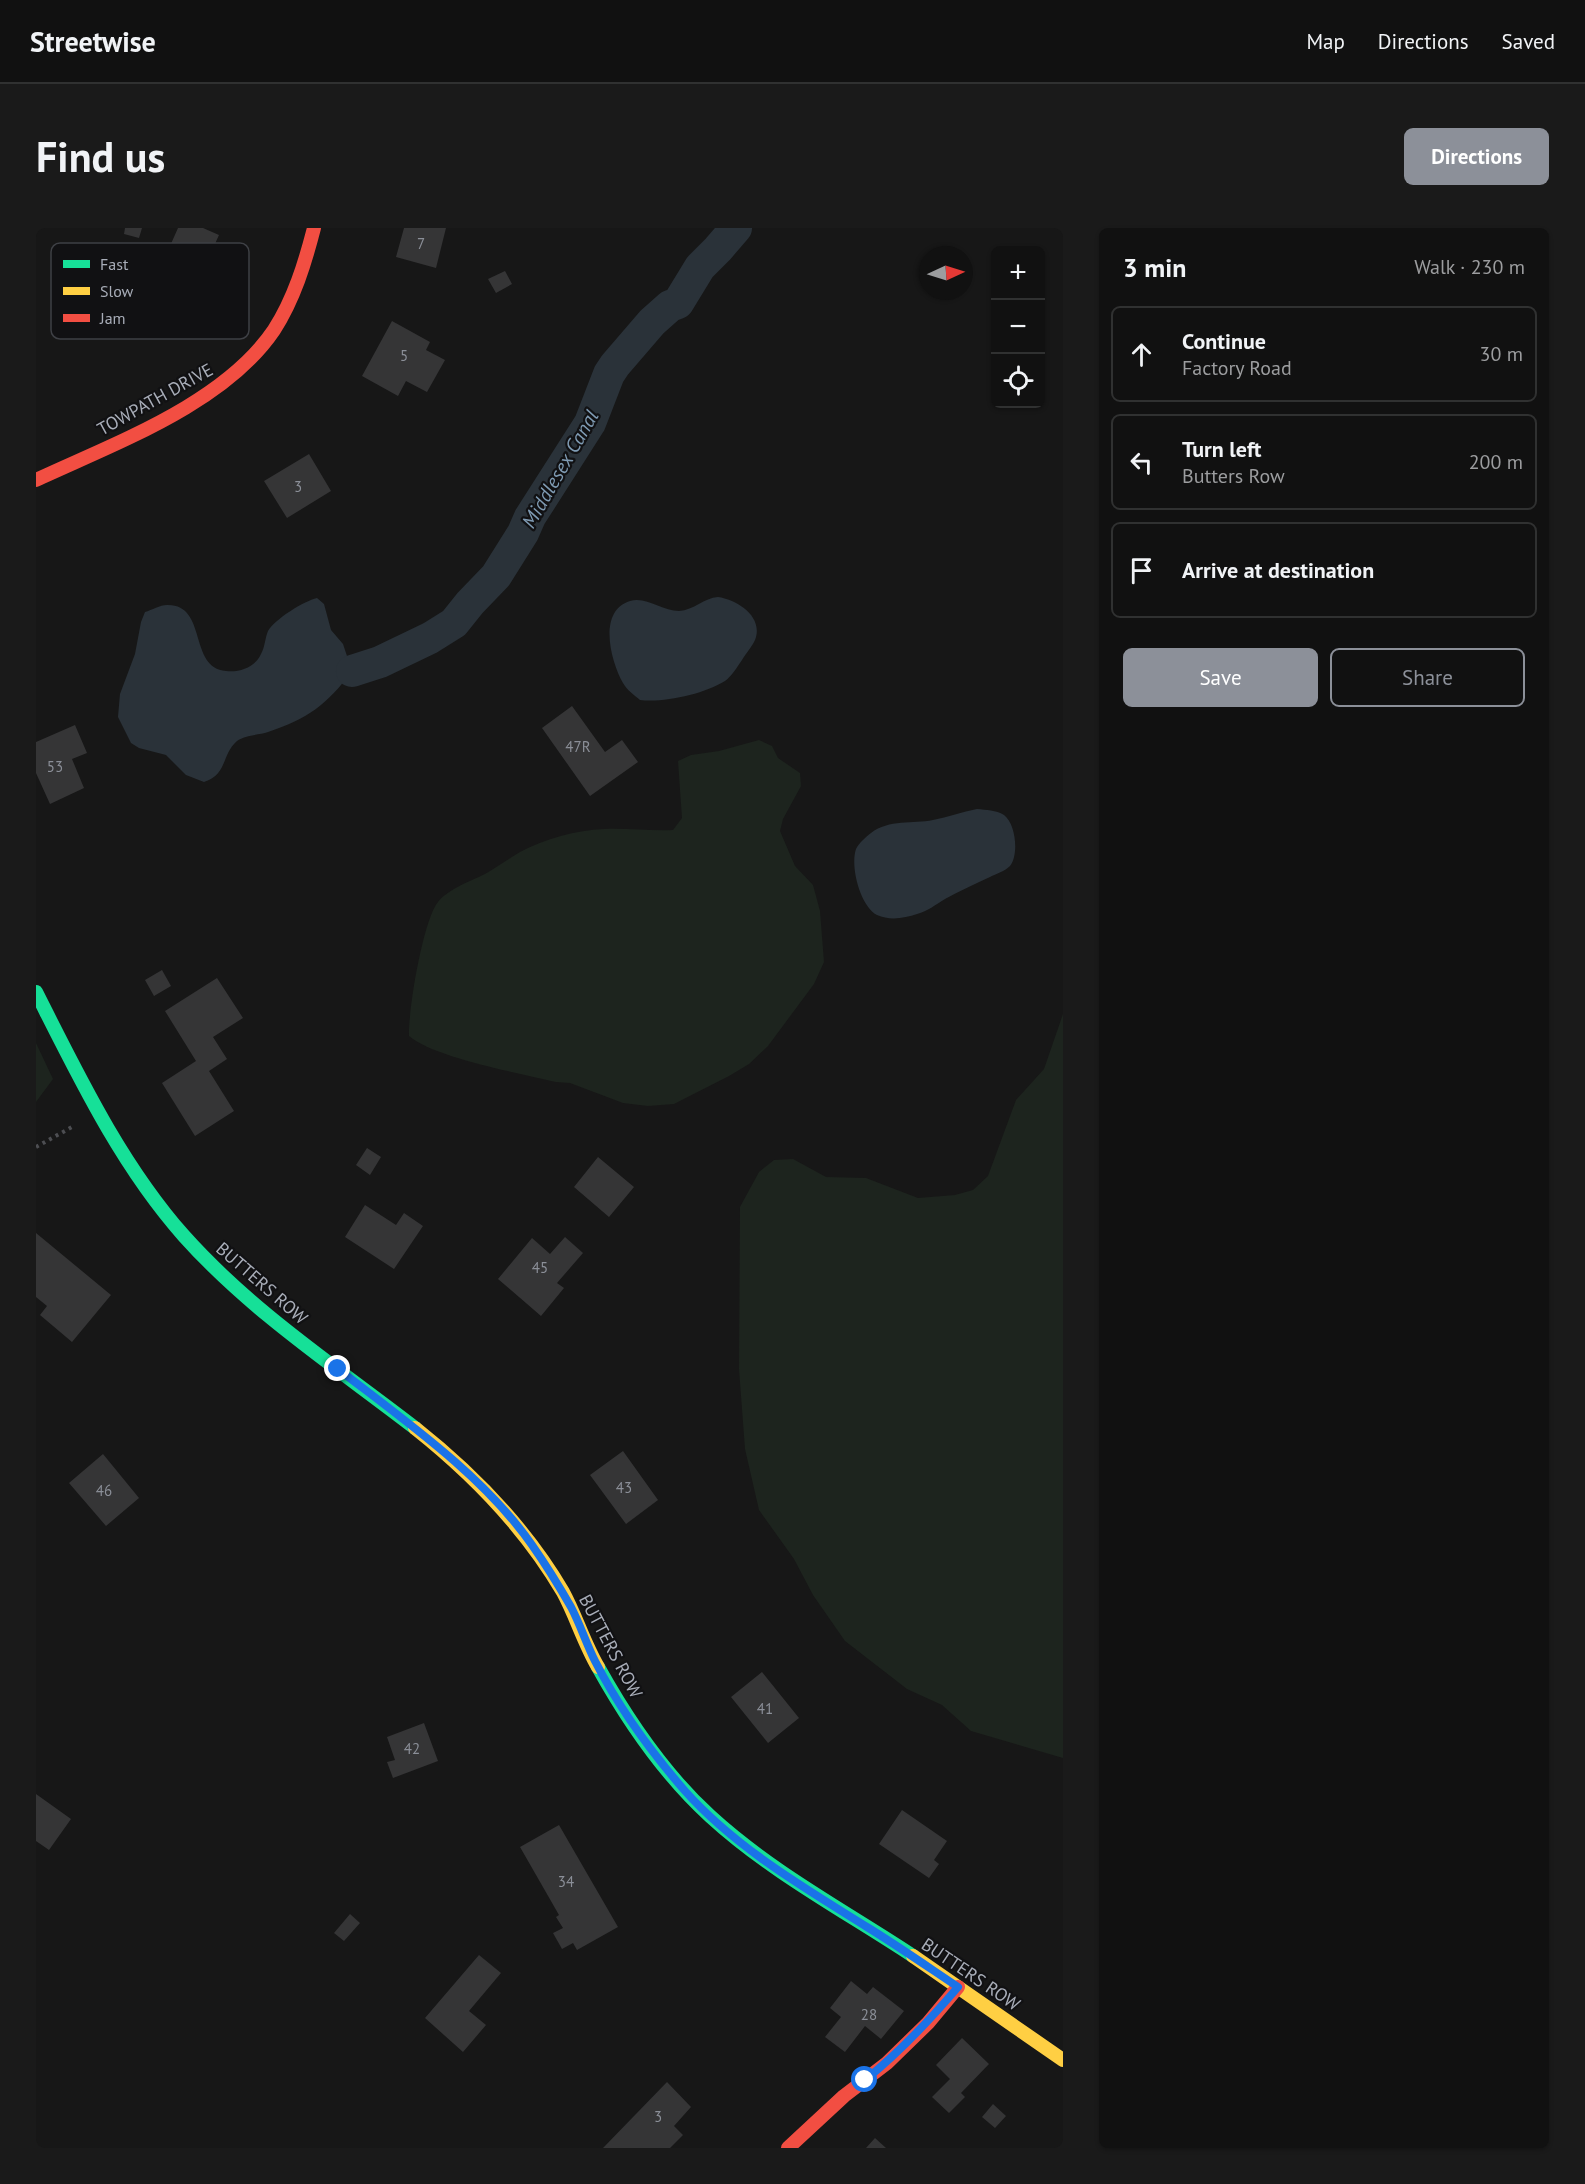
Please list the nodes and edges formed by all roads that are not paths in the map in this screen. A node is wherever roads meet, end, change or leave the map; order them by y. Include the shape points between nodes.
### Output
1 (314, 228) edge
2 (36, 480) edge
3 (36, 992) edge
4 (958, 1987) junction
5 (1063, 2060) edge
6 (788, 2148) edge

1 - 2 street, TOWPATH DRIVE via 288,304 267,340 238,371 210,394
3 - 4 street, BUTTERS ROW via 127,1161 186,1238 288,1332 416,1428 513,1520 549,1570 595,1662 628,1715 686,1792 769,1865
4 - 5 street, BUTTERS ROW
4 - 6 street via 887,2062

